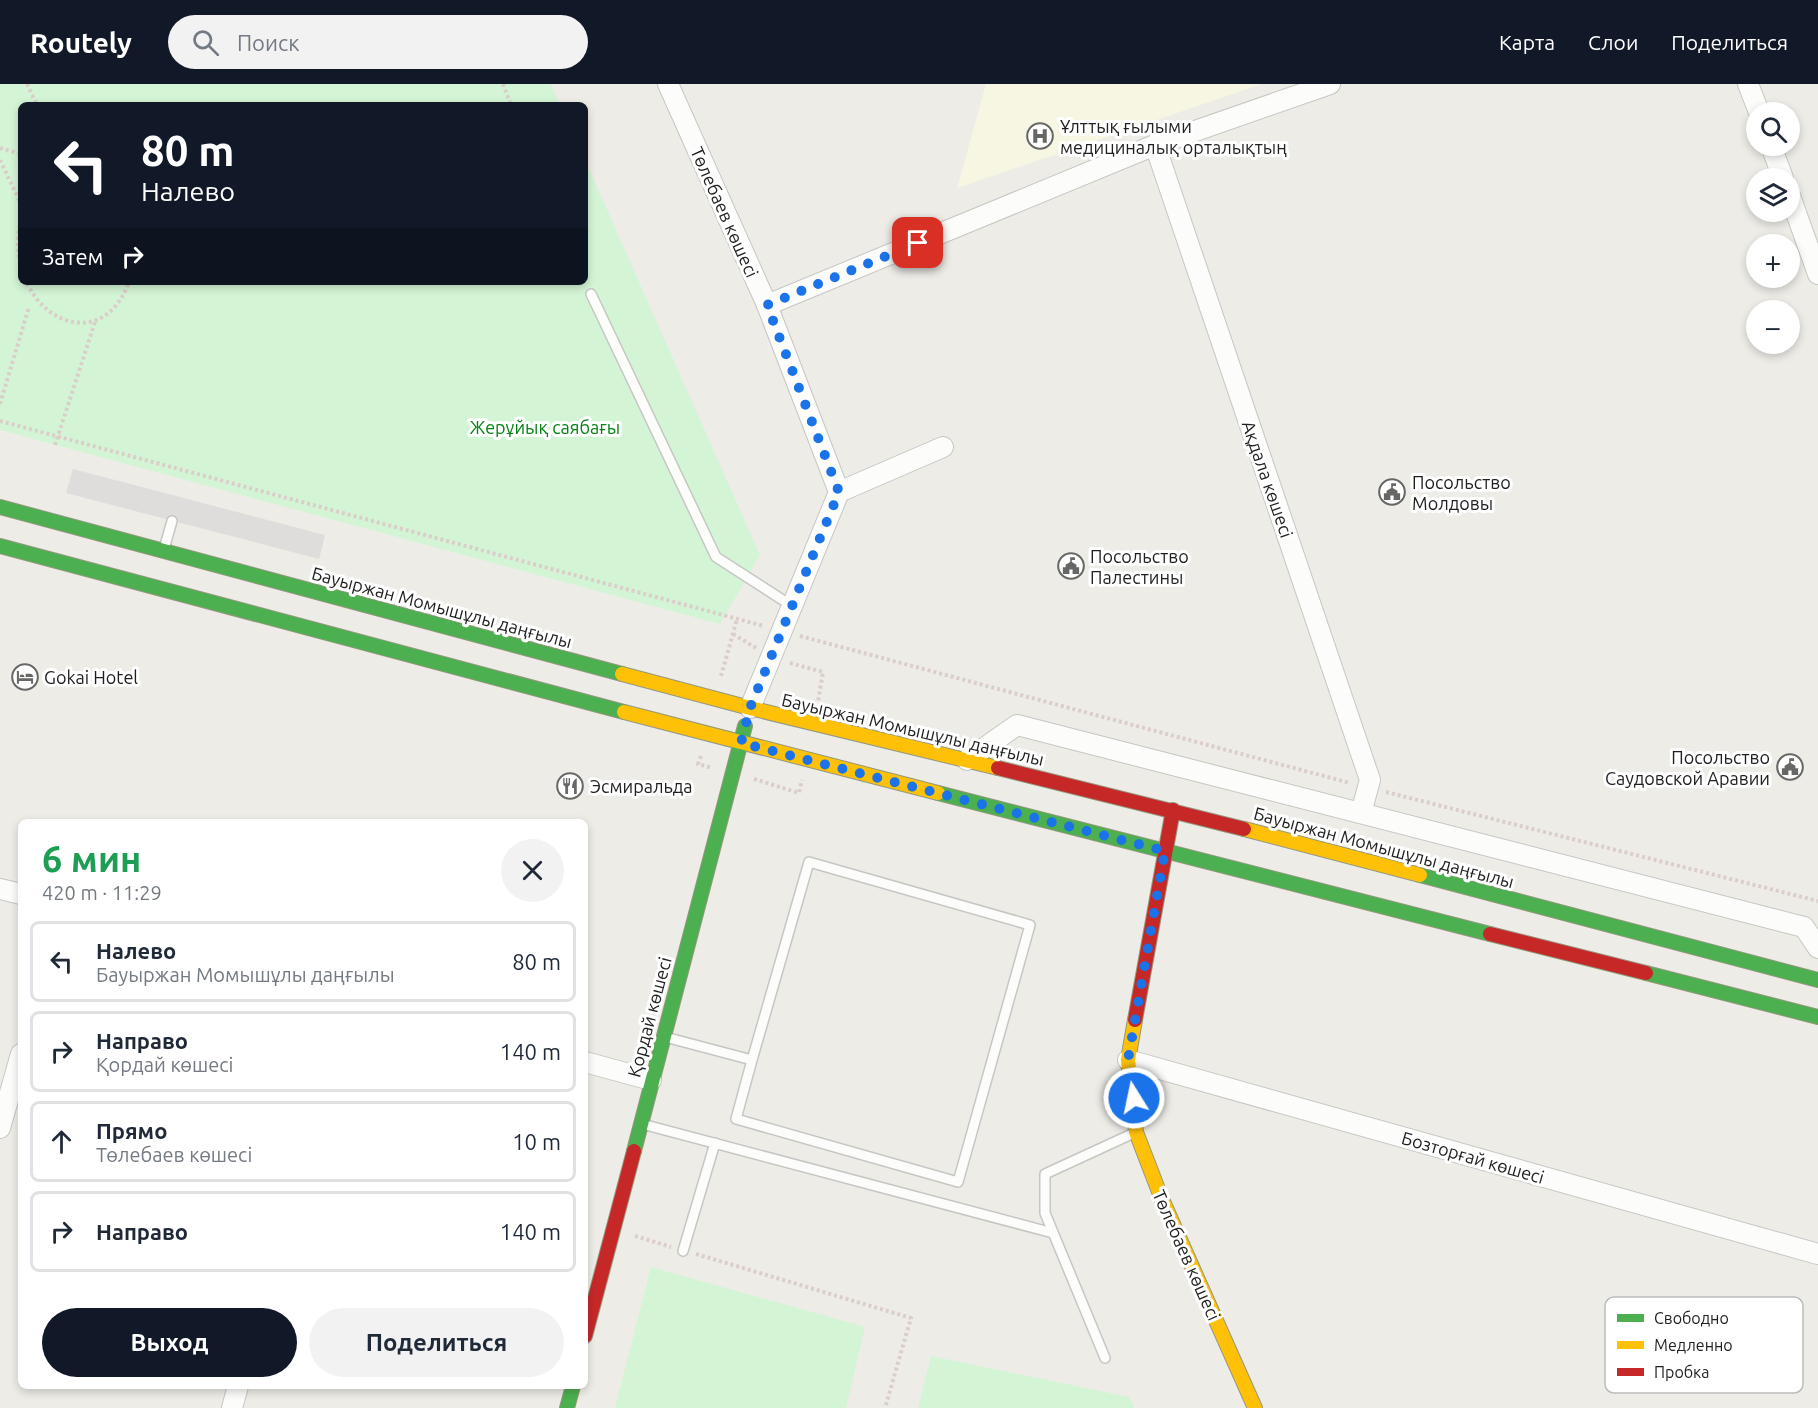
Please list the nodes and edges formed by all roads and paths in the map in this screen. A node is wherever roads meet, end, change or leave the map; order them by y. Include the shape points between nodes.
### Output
1 (27, 84) edge
2 (503, 84) edge
3 (668, 84) edge
4 (1330, 84) edge
5 (1748, 84) edge
6 (36, 102) edge
7 (511, 102) edge
8 (1755, 102) edge
9 (1155, 146) junction
10 (0, 148) edge
11 (18, 153) edge
12 (0, 160) edge
13 (18, 198) edge
14 (1799, 222) edge
15 (18, 224) edge
16 (15, 230) dead end
17 (1818, 274) edge
18 (127, 285) edge
19 (591, 294) dead end
20 (21, 301) dead end
21 (767, 305) junction
22 (29, 308) junction
23 (38, 315) dead end
24 (96, 318) junction
25 (47, 319) dead end
26 (0, 404) edge
27 (0, 421) edge
28 (58, 437) junction
29 (55, 445) dead end
30 (943, 447) dead end
31 (839, 492) junction
32 (0, 507) edge
33 (172, 521) dead end
34 (0, 546) edge
35 (163, 551) junction
36 (792, 606) junction
37 (736, 619) junction
38 (782, 631) junction
39 (733, 634) dead end
40 (750, 708) junction
41 (741, 743) junction
42 (967, 760) junction
43 (1368, 788) junction
44 (1173, 810) junction
45 (1361, 813) junction
46 (1165, 851) junction
47 (0, 889) edge
48 (18, 893) edge
49 (1818, 901) edge
50 (1818, 948) edge
51 (1818, 980) edge
52 (1818, 1017) edge
53 (663, 1036) junction
54 (752, 1060) junction
55 (1128, 1060) junction
56 (588, 1063) edge
57 (18, 1065) edge
58 (651, 1080) junction
59 (639, 1124) junction
60 (0, 1128) edge
61 (1136, 1132) junction
62 (715, 1143) junction
63 (611, 1229) junction
64 (1053, 1233) junction
65 (683, 1251) junction
66 (1818, 1254) edge
67 (588, 1324) edge
68 (1105, 1358) dead end
69 (237, 1389) edge
70 (572, 1389) edge
71 (232, 1408) edge
72 (567, 1408) edge
73 (885, 1408) edge
74 (1255, 1408) edge

1 - 6 path
2 - 7 path
3 - 21 street, Төлебаев көшесі
4 - 9 street
5 - 8 street
9 - 21 street
9 - 43 street, Ақдала көшесі via 1367,769
10 - 11 path
12 - 13 path
14 - 17 street
15 - 16 path
18 - 24 path via 113,307
19 - 36 lane via 716,557
20 - 22 path
21 - 31 street, Төлебаев көшесі
22 - 23 path
22 - 26 path
24 - 25 path via 77,323
24 - 28 path
27 - 28 path
28 - 29 path
28 - 37 path
30 - 31 street
31 - 36 street
32 - 35 main road, Бауыржан Момышұлы даңғылы
33 - 35 lane
34 - 41 main road
35 - 40 main road, Бауыржан Момышұлы даңғылы
36 - 38 street
37 - 38 path
37 - 39 path
38 - 40 street
38 - 43 path
40 - 41 main road, Қордай көшесі
40 - 42 main road, Бауыржан Момышұлы даңғылы
41 - 46 main road
41 - 53 main road, Қордай көшесі
42 - 44 main road, Бауыржан Момышұлы даңғылы
42 - 45 street via 1017,725
43 - 45 street, Ақдала көшесі
43 - 49 path
44 - 46 main road, Төлебаев көшесі
44 - 51 main road, Бауыржан Момышұлы даңғылы
45 - 50 street via 1804,927
46 - 52 main road
46 - 55 main road, Төлебаев көшесі
47 - 48 street
53 - 54 lane
53 - 58 main road, Қордай көшесі
54 - 54 lane via 736,1119 958,1182 1030,926 809,862
55 - 61 main road, Төлебаев көшесі
55 - 66 street, Бозторғай көшесі
56 - 58 street
57 - 60 street
58 - 59 main road, Қордай көшесі
59 - 62 lane
59 - 63 main road, Қордай көшесі
61 - 64 lane via 1045,1174 1045,1213
61 - 74 main road, Төлебаев көшесі
62 - 64 lane
62 - 65 lane
63 - 65 path
63 - 67 main road, Қордай көшесі
64 - 68 lane
65 - 73 path via 910,1318
69 - 71 street
70 - 72 main road

